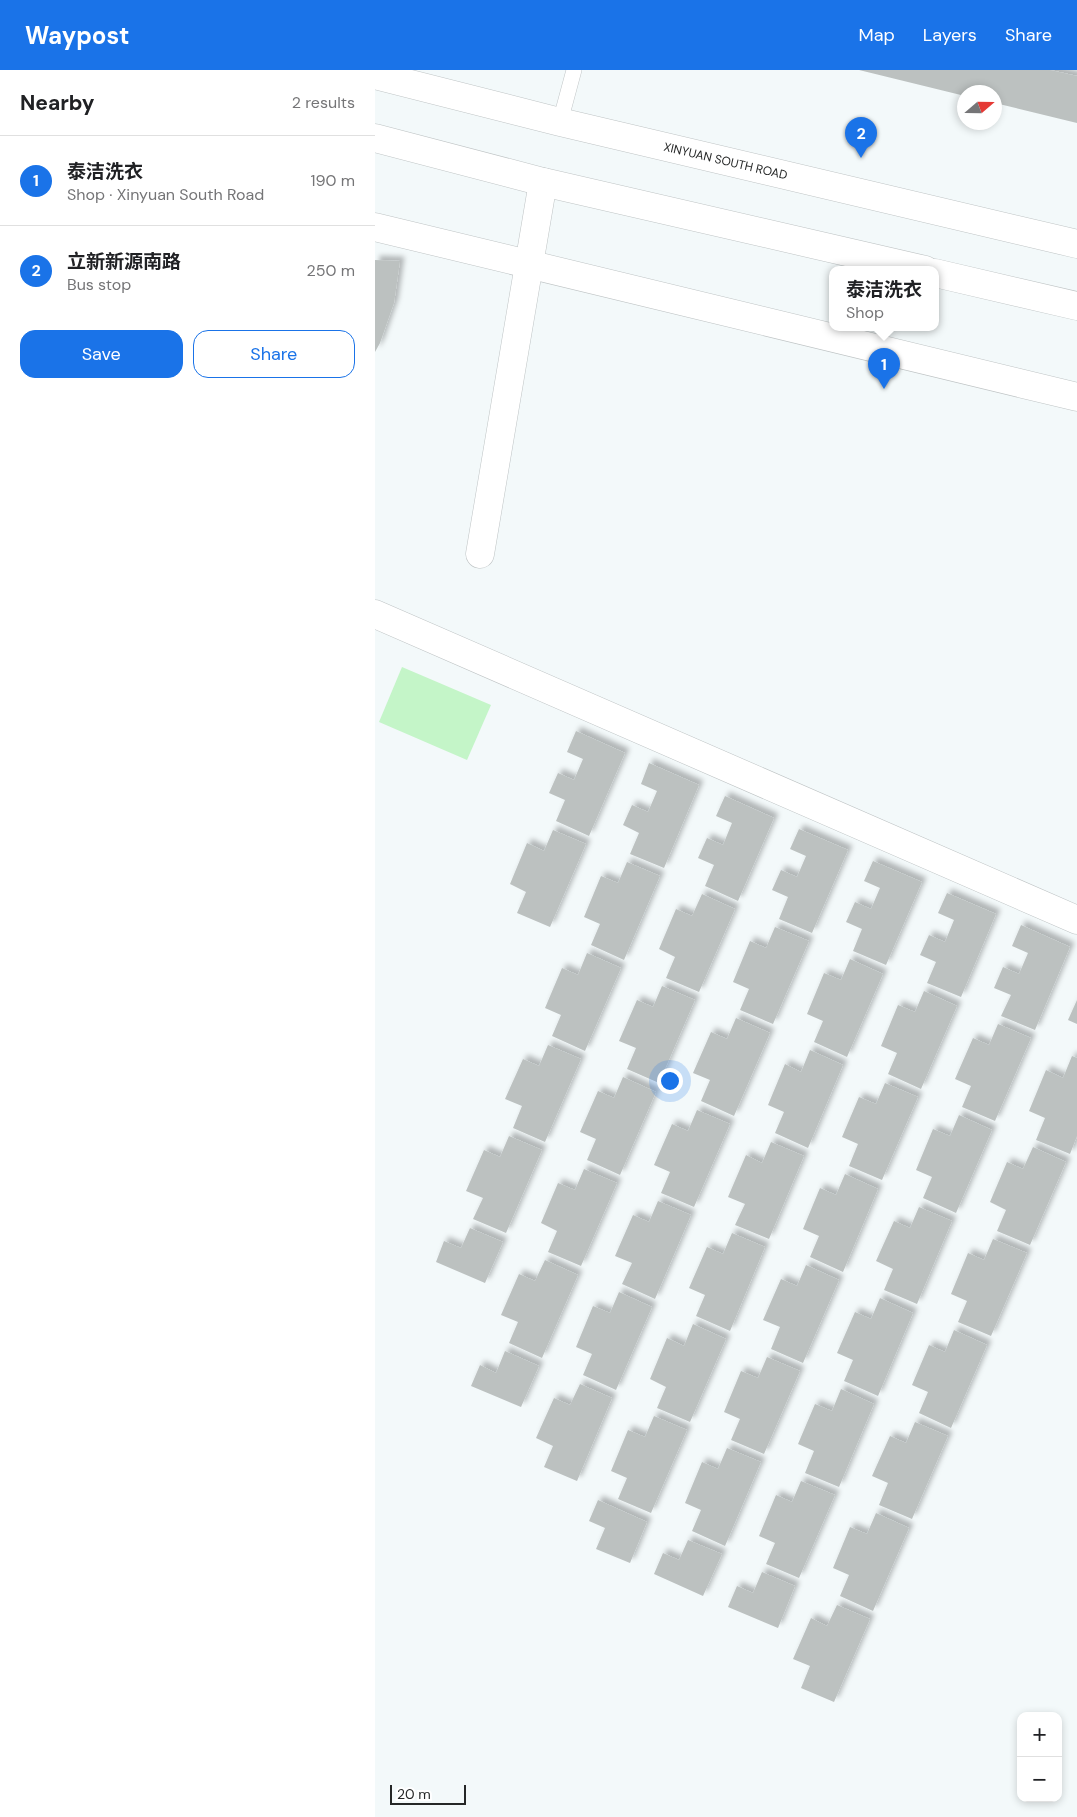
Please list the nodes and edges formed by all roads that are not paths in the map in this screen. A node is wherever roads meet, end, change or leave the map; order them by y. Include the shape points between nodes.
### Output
1 (574, 70) edge
2 (375, 75) edge
3 (559, 122) junction
4 (375, 138) edge
5 (543, 182) junction
6 (375, 227) edge
7 (1077, 244) edge
8 (528, 264) junction
9 (908, 266) edge
10 (939, 274) edge
11 (1077, 306) edge
12 (1077, 397) edge
13 (480, 554) dead end
14 (375, 614) edge
15 (1077, 920) edge

1 - 3 lane
2 - 3 street, XINYUAN SOUTH ROAD
3 - 7 street, XINYUAN SOUTH ROAD
4 - 5 street
5 - 8 street
5 - 9 street
6 - 8 street
8 - 12 street
8 - 13 street
10 - 11 street
14 - 15 street

